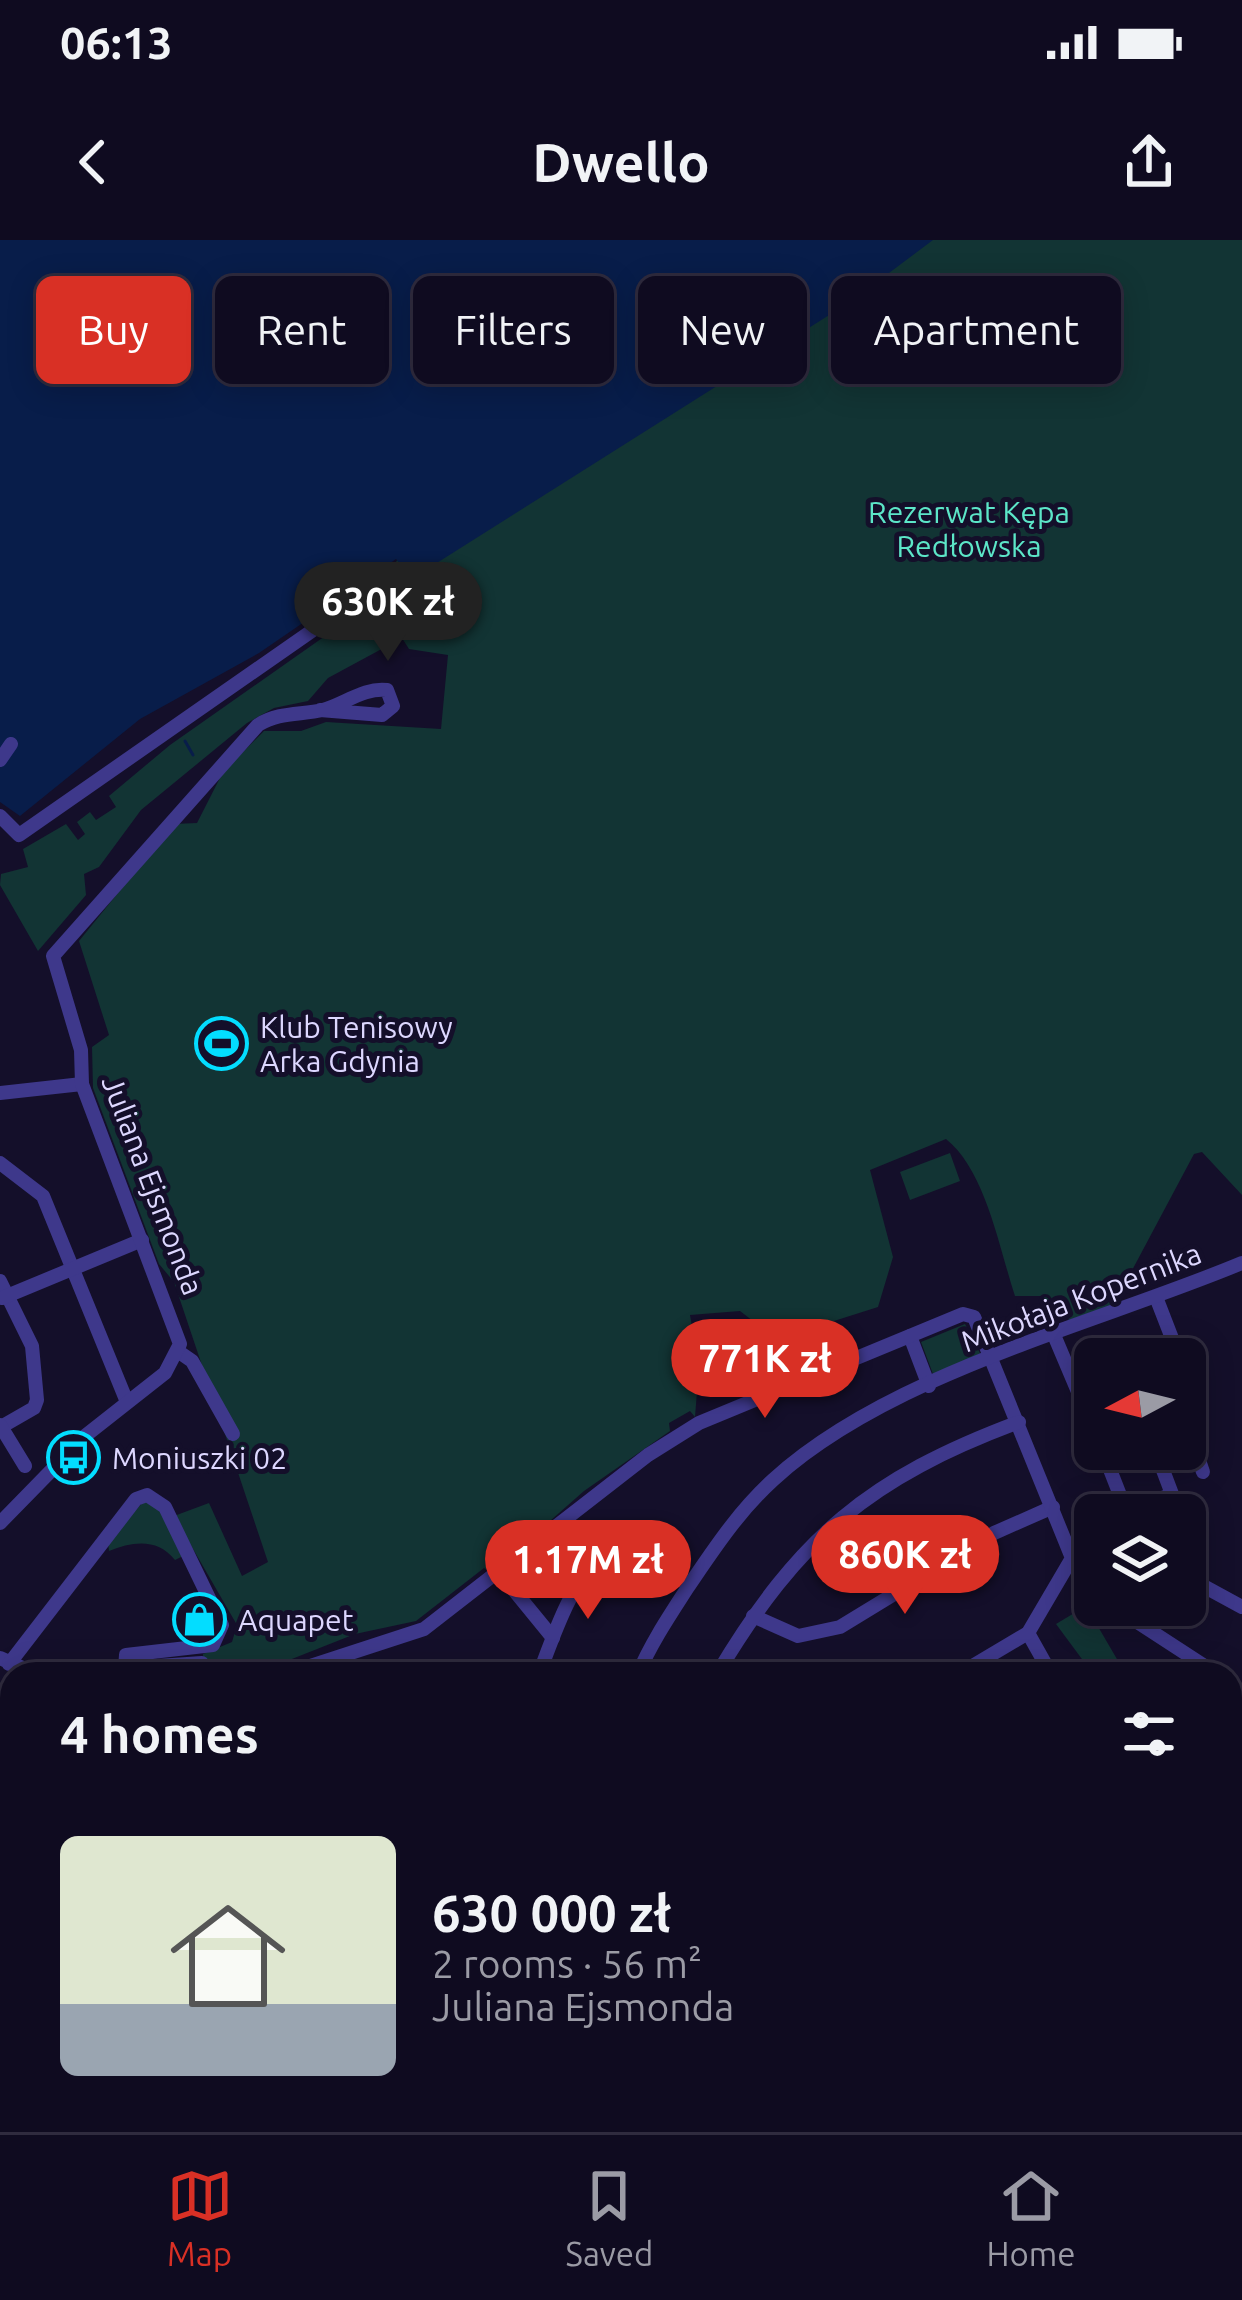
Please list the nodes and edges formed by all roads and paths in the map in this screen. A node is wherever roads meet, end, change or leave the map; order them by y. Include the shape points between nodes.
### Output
1 (412, 595) dead end
2 (320, 710) dead end
3 (10, 743) dead end
4 (0, 760) edge
5 (0, 816) edge
6 (82, 1084) junction
7 (0, 1093) edge
8 (0, 1163) edge
9 (142, 1240) junction
10 (1242, 1264) edge
11 (75, 1268) junction
12 (2, 1292) edge
13 (1156, 1297) junction
14 (1054, 1334) junction
15 (910, 1336) junction
16 (1172, 1338) edge
17 (179, 1352) junction
18 (994, 1359) junction
19 (1074, 1382) edge
20 (929, 1385) junction
21 (127, 1402) junction
22 (1019, 1422) junction
23 (1, 1426) edge
24 (233, 1433) dead end
25 (25, 1466) dead end
26 (1110, 1470) edge
27 (1163, 1470) edge
28 (1053, 1507) junction
29 (0, 1522) edge
30 (608, 1549) dead end
31 (1071, 1562) junction
32 (1074, 1565) edge
33 (499, 1572) junction
34 (1206, 1587) edge
35 (1242, 1607) edge
36 (753, 1616) junction
37 (1143, 1626) edge
38 (1028, 1633) junction
39 (553, 1638) junction
40 (4, 1660) edge
41 (125, 1662) edge
42 (325, 1662) edge
43 (544, 1662) edge
44 (645, 1662) edge
45 (724, 1662) edge
46 (979, 1662) edge
47 (1045, 1662) edge
48 (1198, 1662) edge
49 (1242, 1854) edge
50 (1242, 1966) edge

1 - 5 street via 392,575 19,835
2 - 6 street, Juliana Ejsmonda via 258,724 57,948 53,966 81,1050
3 - 4 street
6 - 7 street
6 - 9 street, Juliana Ejsmonda
8 - 11 street via 44,1196
9 - 11 street
9 - 17 street, Juliana Ejsmonda via 179,1331
10 - 13 street, Mikołaja Kopernika
11 - 12 street
11 - 21 street
12 - 23 street via 32,1346 38,1400
13 - 14 street, Mikołaja Kopernika
13 - 16 street
14 - 18 street, Mikołaja Kopernika
14 - 19 street
15 - 18 street via 968,1315
15 - 20 street
15 - 33 street via 684,1432
17 - 21 street
17 - 24 street, Juliana Ejsmonda via 192,1360
18 - 20 street, Mikołaja Kopernika
18 - 22 street
20 - 44 street, Mikołaja Kopernika via 866,1416 775,1478 719,1540
21 - 29 street
22 - 28 street
22 - 36 street via 857,1503 800,1554
23 - 25 street
26 - 27 street via 1127,1513 1172,1494
28 - 31 street
28 - 36 street via 994,1533 840,1627 798,1636
30 - 39 street via 591,1565
31 - 32 street
31 - 38 street
33 - 39 street
33 - 42 street via 418,1633
34 - 35 street
36 - 45 street
37 - 48 street
38 - 46 street
38 - 47 street
39 - 43 street
40 - 41 street via 147,1495 164,1507 222,1625 213,1645 126,1654
49 - 50 street

